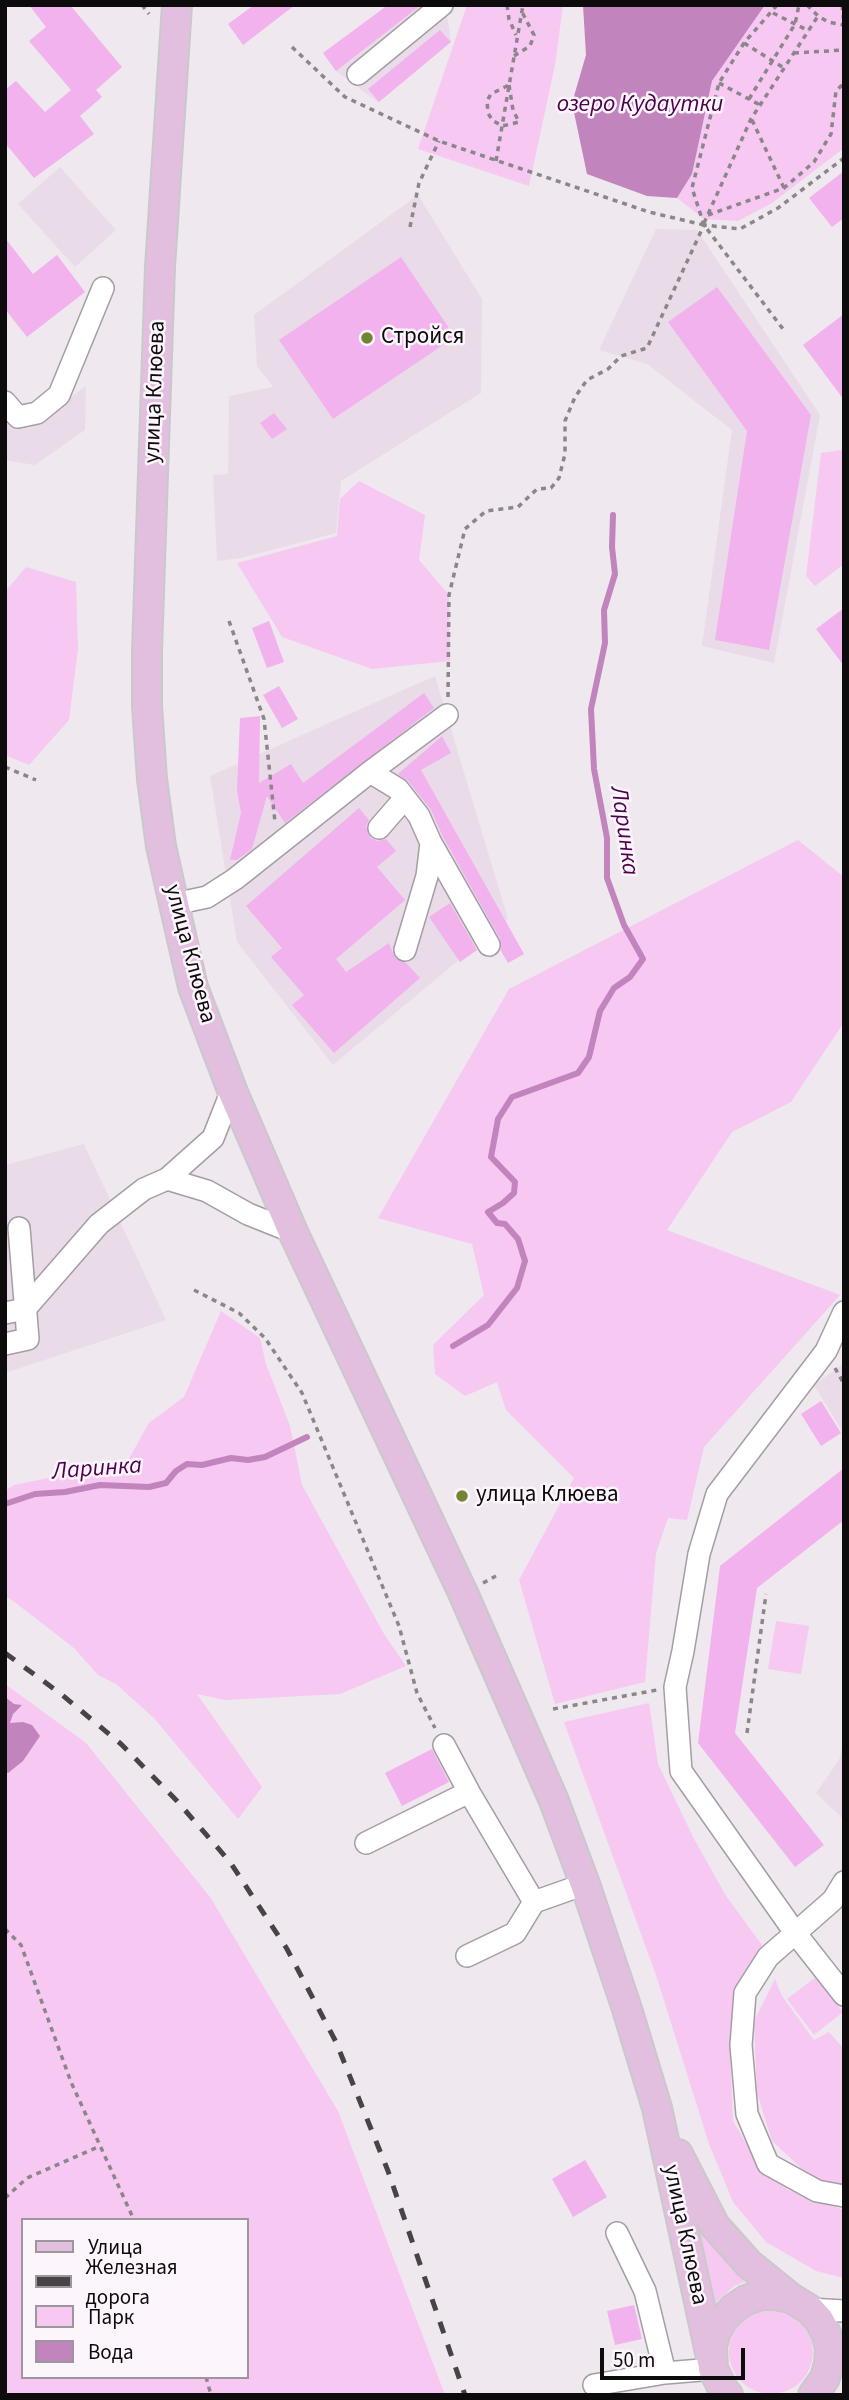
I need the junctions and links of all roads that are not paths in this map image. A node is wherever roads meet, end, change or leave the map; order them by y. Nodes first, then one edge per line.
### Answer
1 (177, 5) edge
2 (442, 5) edge
3 (358, 74) dead end
4 (103, 288) dead end
5 (5, 402) edge
6 (447, 715) road end
7 (370, 772) junction
8 (405, 798) junction
9 (379, 828) dead end
10 (430, 843) junction
11 (174, 904) junction
12 (489, 945) dead end
13 (405, 950) dead end
14 (232, 1090) junction
15 (167, 1180) junction
16 (19, 1228) dead end
17 (293, 1232) junction
18 (15, 1311) edge
19 (844, 1312) edge
20 (5, 1344) edge
21 (444, 1745) road end
22 (468, 1792) junction
23 (366, 1843) dead end
24 (844, 1882) edge
25 (585, 1884) junction
26 (534, 1902) junction
27 (796, 1934) junction
28 (467, 1956) dead end
29 (844, 1995) edge
30 (657, 2108) junction
31 (844, 2196) edge
32 (617, 2233) dead end
33 (800, 2303) junction
34 (844, 2311) edge
35 (844, 2371) edge
36 (665, 2373) junction
37 (718, 2379) edge
38 (594, 2385) dead end
39 (815, 2393) edge

1 - 11 main road, улица Клюева
2 - 3 street
4 - 5 street
6 - 7 street
7 - 8 street
7 - 11 street
8 - 9 street
8 - 10 street
10 - 12 street
10 - 13 street
11 - 14 main road, улица Клюева
14 - 15 street
14 - 17 main road, улица Клюева
15 - 17 street
15 - 18 street
16 - 18 street
17 - 25 main road, улица Клюева
18 - 20 street
19 - 27 street
21 - 22 street
22 - 23 street
22 - 26 street
24 - 27 street
25 - 26 street
25 - 30 main road, улица Клюева
26 - 28 street
27 - 29 street
27 - 31 street
30 - 33 main road, улица Клюева
30 - 37 main road, улица Клюева
32 - 36 street
33 - 34 street
33 - 37 main road
33 - 39 main road, улица Клюева
35 - 39 street
36 - 37 street
36 - 38 street

